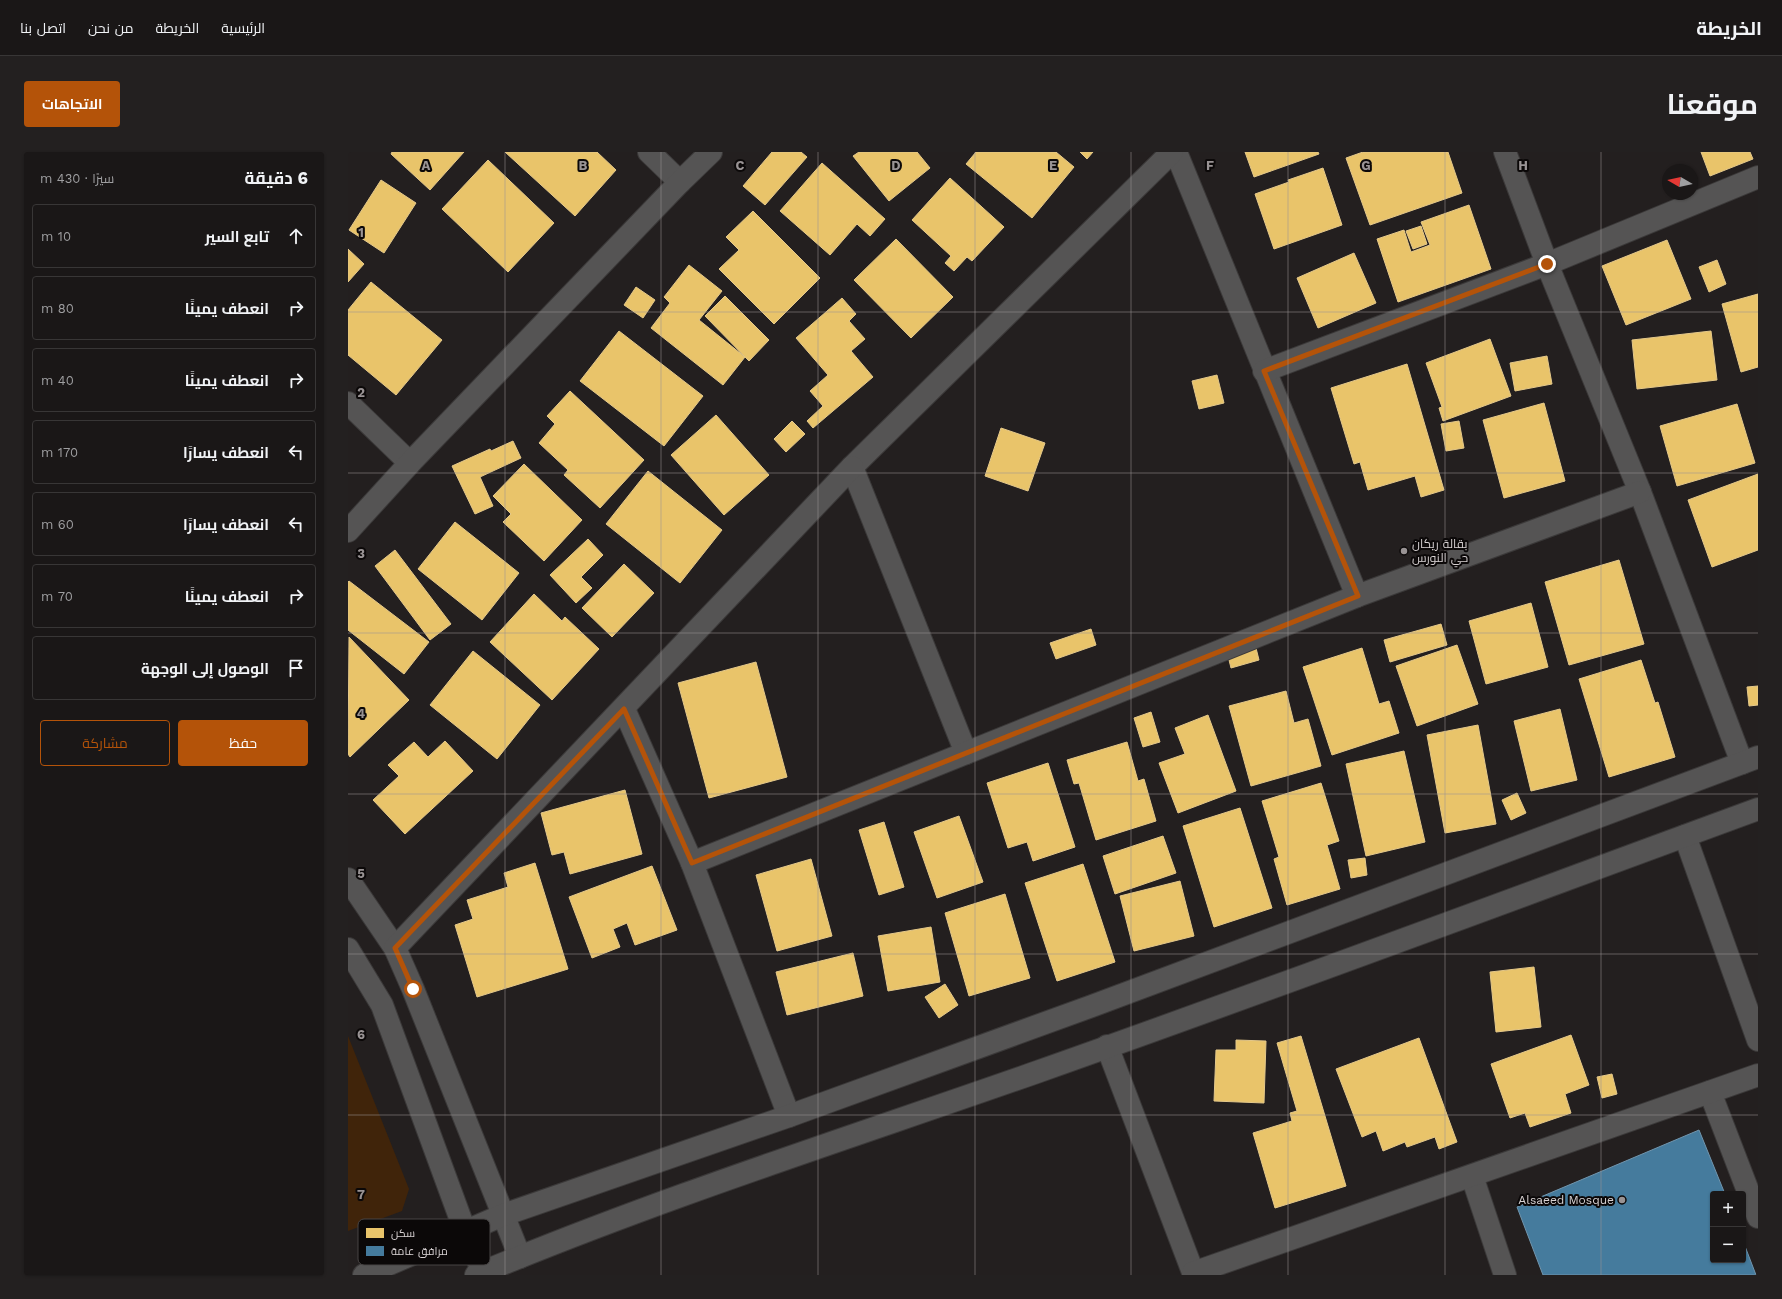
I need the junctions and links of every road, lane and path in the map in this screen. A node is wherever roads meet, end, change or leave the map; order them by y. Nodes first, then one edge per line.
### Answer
1 (649, 152) edge
2 (711, 152) edge
3 (1172, 152) edge
4 (1176, 152) edge
5 (1505, 152) edge
6 (1758, 177) edge
7 (680, 182) junction
8 (1547, 264) junction
9 (1264, 371) junction
10 (348, 403) edge
11 (410, 463) junction
12 (852, 467) junction
13 (1640, 492) junction
14 (348, 531) edge
15 (1358, 596) junction
16 (624, 709) junction
17 (966, 752) junction
18 (1750, 760) edge
19 (1758, 809) edge
20 (1685, 836) junction
21 (692, 863) junction
22 (348, 879) edge
23 (395, 948) junction
24 (348, 949) edge
25 (1758, 1040) edge
26 (1108, 1046) junction
27 (1758, 1075) edge
28 (1710, 1092) junction
29 (789, 1116) junction
30 (1472, 1176) junction
31 (503, 1215) junction
32 (1758, 1216) edge
33 (461, 1219) edge
34 (490, 1220) edge
35 (520, 1257) junction
36 (387, 1265) edge
37 (480, 1274) edge
38 (1193, 1274) edge
39 (364, 1275) edge
40 (1505, 1275) edge

1 - 7 street
2 - 7 street
3 - 12 street
4 - 9 street
5 - 8 street
6 - 8 street
7 - 11 street
8 - 9 street
8 - 13 street
9 - 15 street
10 - 11 street
11 - 14 street
12 - 16 street
12 - 17 street
13 - 15 street
13 - 18 street
15 - 17 street
16 - 21 street
16 - 23 street
17 - 21 street
18 - 29 street
19 - 20 street
20 - 25 street
20 - 26 street
21 - 29 street
22 - 23 street
23 - 31 street
24 - 33 street
26 - 35 street
26 - 38 street
27 - 28 street
28 - 30 street
28 - 32 street
29 - 31 street
30 - 38 street
30 - 40 street
31 - 34 street
31 - 35 street
35 - 37 street
36 - 39 street

